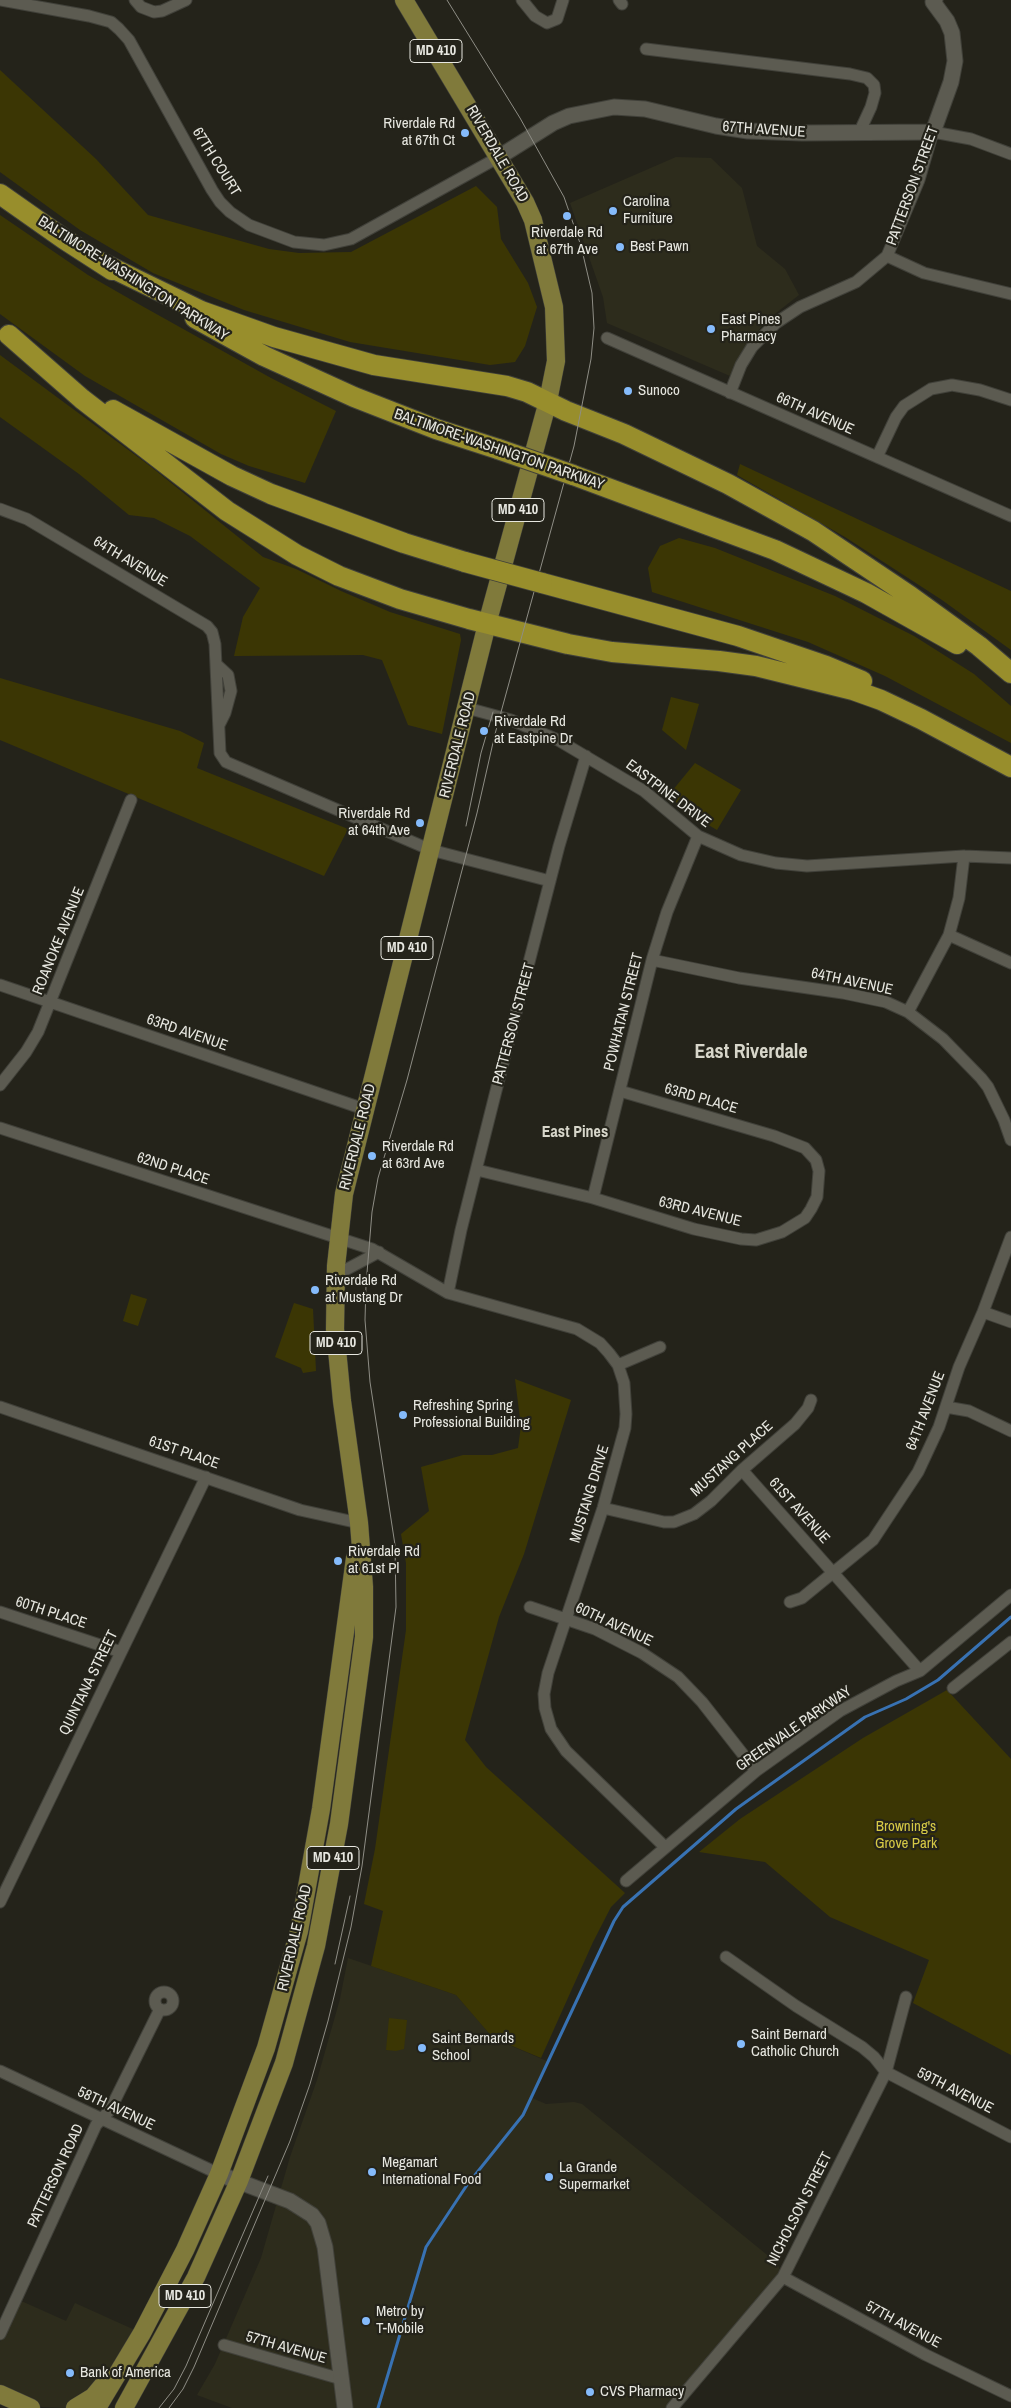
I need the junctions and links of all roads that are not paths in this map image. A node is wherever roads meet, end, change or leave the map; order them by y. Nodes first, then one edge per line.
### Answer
1 (0, 0) edge
2 (135, 0) edge
3 (186, 0) edge
4 (404, 0) edge
5 (522, 0) edge
6 (563, 0) edge
7 (933, 1) edge
8 (646, 49) dead end
9 (859, 132) junction
10 (933, 132) junction
11 (1011, 154) edge
12 (499, 157) junction
13 (0, 194) edge
14 (887, 256) junction
15 (102, 263) junction
16 (1011, 294) edge
17 (5, 332) edge
18 (606, 338) dead end
19 (730, 393) junction
20 (1011, 400) edge
21 (548, 401) junction
22 (876, 457) junction
23 (0, 509) edge
24 (1011, 516) edge
25 (487, 624) junction
26 (1011, 673) edge
27 (1011, 680) edge
28 (467, 708) junction
29 (586, 756) junction
30 (1011, 757) edge
31 (1011, 767) edge
32 (130, 800) dead end
33 (698, 836) junction
34 (432, 850) junction
35 (964, 856) junction
36 (1011, 858) edge
37 (550, 881) junction
38 (949, 935) junction
39 (652, 960) junction
40 (1011, 963) edge
41 (0, 985) edge
42 (51, 1003) junction
43 (908, 1012) junction
44 (0, 1085) edge
45 (620, 1091) junction
46 (364, 1109) junction
47 (0, 1128) edge
48 (774, 1136) joint
49 (1011, 1140) edge
50 (477, 1170) junction
51 (593, 1198) junction
52 (1011, 1237) edge
53 (338, 1238) junction
54 (379, 1252) junction
55 (336, 1275) junction
56 (448, 1293) junction
57 (983, 1312) junction
58 (1011, 1322) edge
59 (660, 1348) dead end
60 (618, 1365) junction
61 (811, 1400) dead end
62 (0, 1406) edge
63 (946, 1407) junction
64 (1011, 1430) edge
65 (742, 1470) junction
66 (206, 1477) junction
67 (603, 1508) junction
68 (360, 1524) junction
69 (834, 1572) junction
70 (1011, 1595) edge
71 (790, 1602) dead end
72 (530, 1608) dead end
73 (0, 1612) edge
74 (567, 1619) junction
75 (1011, 1642) edge
76 (120, 1652) junction
77 (920, 1671) junction
78 (953, 1688) dead end
79 (756, 1771) junction
80 (665, 1847) junction
81 (626, 1881) dead end
82 (0, 1902) edge
83 (726, 1957) dead end
84 (906, 1997) dead end
85 (160, 2009) dead end
86 (0, 2071) edge
87 (886, 2072) junction
88 (102, 2118) junction
89 (1011, 2137) edge
90 (219, 2174) junction
91 (239, 2181) junction
92 (783, 2277) junction
93 (150, 2319) junction
94 (0, 2334) edge
95 (224, 2346) dead end
96 (141, 2379) junction
97 (341, 2379) junction
98 (0, 2394) edge
99 (1011, 2396) edge
100 (31, 2408) edge
101 (75, 2408) edge
102 (97, 2408) edge
103 (124, 2408) edge
104 (131, 2408) edge
105 (345, 2408) edge
106 (672, 2408) edge

1 - 12 street, 67TH COURT
2 - 3 street
4 - 12 main road, RIVERDALE ROAD / MD 410
5 - 6 street
7 - 10 street, PATTERSON STREET
8 - 9 street
9 - 10 street, 67TH AVENUE
9 - 12 street, 67TH AVENUE
10 - 11 street, 67TH AVENUE
10 - 14 street, PATTERSON STREET
12 - 21 main road, RIVERDALE ROAD / MD 410
13 - 15 highway, BALTIMORE-WASHINGTON PARKWAY
14 - 16 street
14 - 19 street, PATTERSON STREET
15 - 21 highway
15 - 27 highway, BALTIMORE-WASHINGTON PARKWAY, bridge
17 - 25 highway
17 - 30 highway, bridge
18 - 19 street, 66TH AVENUE
19 - 22 street, 66TH AVENUE
20 - 22 street
21 - 25 main road, RIVERDALE ROAD / MD 410
21 - 26 highway
22 - 24 street, 66TH AVENUE
23 - 34 street, 64TH AVENUE
25 - 28 main road, RIVERDALE ROAD / MD 410
25 - 31 highway
28 - 29 street, EASTPINE DRIVE
28 - 34 main road, RIVERDALE ROAD / MD 410
29 - 33 street, EASTPINE DRIVE
29 - 37 street, PATTERSON STREET
32 - 42 street, ROANOKE AVENUE
33 - 35 street, EASTPINE DRIVE
33 - 39 street, POWHATAN STREET
34 - 37 street, 64TH AVENUE
34 - 46 main road, RIVERDALE ROAD / MD 410
35 - 36 street, EASTPINE DRIVE
35 - 38 street
37 - 50 street, PATTERSON STREET
38 - 40 street
38 - 43 street
39 - 43 street, 64TH AVENUE
39 - 45 street, POWHATAN STREET
41 - 42 street, 63RD AVENUE
42 - 44 street, ROANOKE AVENUE
42 - 46 street, 63RD AVENUE
43 - 49 street, 64TH AVENUE
45 - 48 street, 63RD PLACE
45 - 51 street, POWHATAN STREET
46 - 53 main road, RIVERDALE ROAD / MD 410
47 - 53 street, 62ND PLACE
48 - 51 street, 63RD AVENUE
50 - 51 street, 63RD AVENUE
50 - 56 street, PATTERSON STREET
52 - 57 street, 64TH AVENUE
53 - 54 street, MUSTANG DRIVE
53 - 55 main road, RIVERDALE ROAD / MD 410
54 - 55 street
54 - 56 street, MUSTANG DRIVE
55 - 68 main road, RIVERDALE ROAD / MD 410
56 - 60 street, MUSTANG DRIVE
57 - 58 street
57 - 63 street, 64TH AVENUE
59 - 60 street
60 - 67 street, MUSTANG DRIVE
61 - 65 street, MUSTANG PLACE
62 - 66 street, 61ST PLACE
63 - 64 street
63 - 69 street, 64TH AVENUE
65 - 67 street, MUSTANG PLACE
65 - 69 street, 61ST AVENUE
66 - 68 street, 61ST PLACE
66 - 76 street, QUINTANA STREET
67 - 74 street, MUSTANG DRIVE
68 - 90 main road, RIVERDALE ROAD / MD 410
68 - 91 main road, RIVERDALE ROAD / MD 410
69 - 71 street
69 - 77 street, 61ST AVENUE
70 - 77 street, GREENVALE PARKWAY
72 - 74 street, 60TH AVENUE
73 - 76 street, 60TH PLACE
74 - 79 street, 60TH AVENUE
74 - 80 street, MUSTANG DRIVE
75 - 78 street
76 - 82 street, QUINTANA STREET
77 - 79 street, GREENVALE PARKWAY
79 - 80 street, GREENVALE PARKWAY
80 - 81 street, GREENVALE PARKWAY
83 - 87 street
84 - 87 street, NICHOLSON STREET
85 - 88 street, PATTERSON ROAD
86 - 88 street, 58TH AVENUE
87 - 89 street, 59TH AVENUE
87 - 92 street, NICHOLSON STREET
88 - 90 street, 58TH AVENUE
88 - 94 street, PATTERSON ROAD
90 - 91 street
90 - 93 main road, MD 410
91 - 96 main road, MD 410
91 - 97 street
92 - 99 street, 57TH AVENUE
92 - 106 street, NICHOLSON STREET
93 - 101 main road
93 - 102 main road, MD 410
95 - 97 street, 57TH AVENUE
96 - 103 main road, MD 410
96 - 104 main road
97 - 105 street
98 - 100 main road

